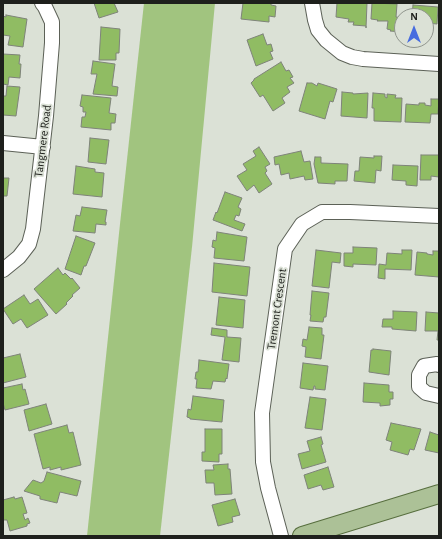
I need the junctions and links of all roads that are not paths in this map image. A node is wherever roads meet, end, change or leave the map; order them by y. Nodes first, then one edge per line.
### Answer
1 (42, 3) edge
2 (312, 3) edge
3 (439, 64) edge
4 (3, 142) edge
5 (43, 147) junction
6 (439, 216) edge
7 (3, 270) edge
8 (439, 365) edge
9 (439, 396) edge
10 (439, 494) edge
11 (282, 536) edge
12 (302, 536) edge

1 - 5 street, Tangmere Road
2 - 3 street
4 - 5 street
5 - 7 street, Tangmere Road
6 - 11 street, Tremont Crescent
8 - 9 street
10 - 12 main road

